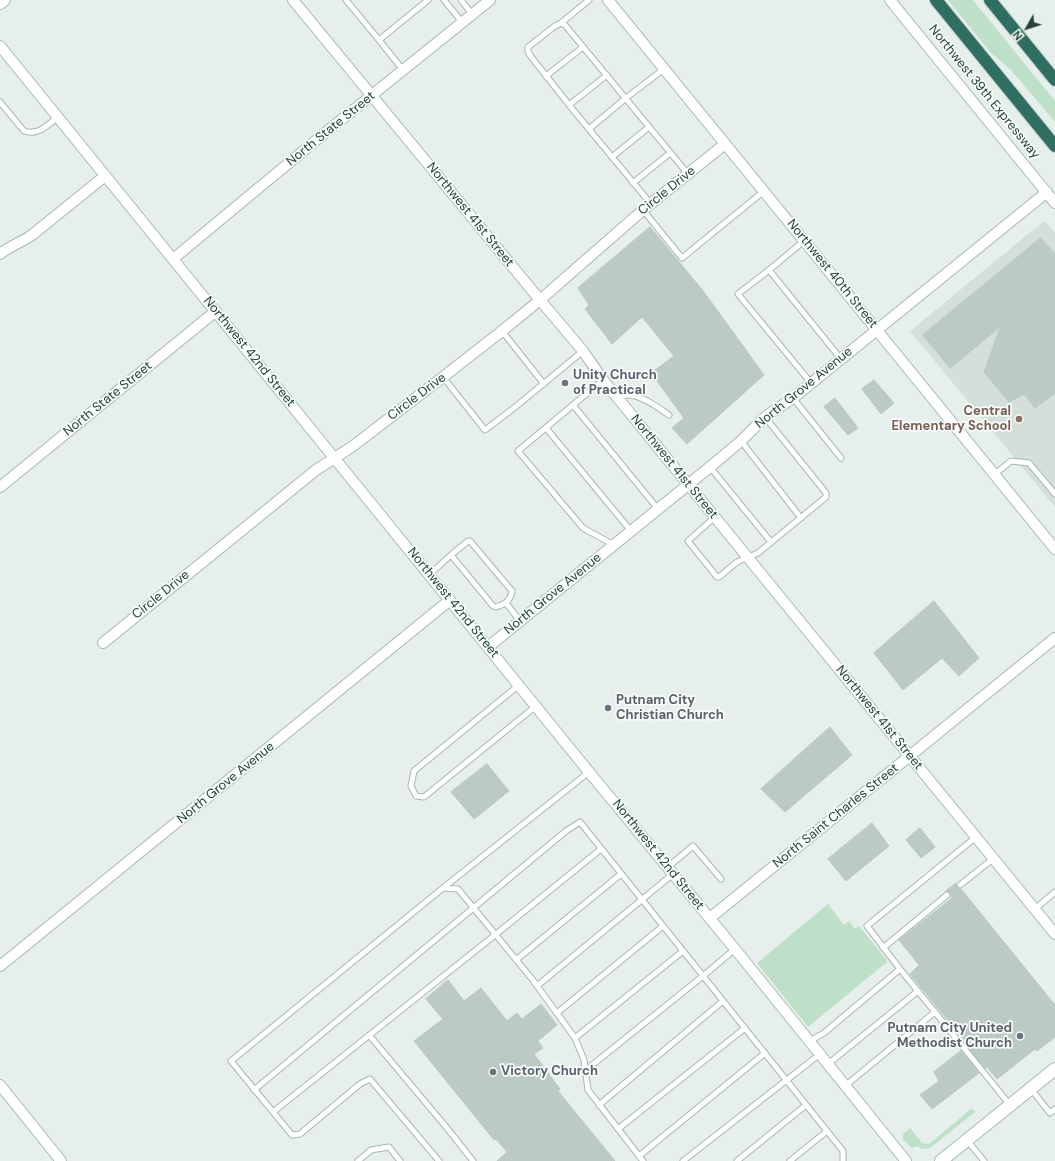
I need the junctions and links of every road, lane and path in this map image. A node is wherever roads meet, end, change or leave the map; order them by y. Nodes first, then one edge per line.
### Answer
1 (4, 0) edge
2 (293, 0) edge
3 (346, 0) edge
4 (428, 0) edge
5 (444, 0) edge
6 (461, 0) edge
7 (490, 0) edge
8 (589, 0) edge
9 (608, 0) edge
10 (890, 0) edge
11 (936, 0) edge
12 (990, 0) edge
13 (0, 3) edge
14 (472, 14) junction
15 (462, 22) junction
16 (561, 23) junction
17 (379, 40) junction
18 (0, 46) edge
19 (583, 47) junction
20 (664, 69) junction
21 (403, 70) junction
22 (607, 75) junction
23 (546, 76) junction
24 (1055, 80) edge
25 (371, 96) junction
26 (626, 98) junction
27 (0, 102) edge
28 (569, 106) junction
29 (58, 117) junction
30 (649, 127) junction
31 (589, 129) junction
32 (725, 144) junction
33 (1055, 146) edge
34 (670, 153) junction
35 (612, 157) junction
36 (688, 174) junction
37 (105, 176) junction
38 (633, 183) junction
39 (764, 191) junction
40 (1047, 192) junction
41 (1055, 202) edge
42 (647, 207) junction
43 (804, 241) junction
44 (0, 254) edge
45 (173, 259) junction
46 (769, 270) junction
47 (540, 300) junction
48 (216, 311) junction
49 (877, 330) junction
50 (502, 331) junction
51 (583, 351) junction
52 (841, 359) junction
53 (443, 378) junction
54 (603, 380) junction
55 (811, 383) junction
56 (544, 384) junction
57 (618, 398) junction
58 (793, 398) junction
59 (573, 406) junction
60 (669, 415) dead end
61 (764, 417) junction
62 (546, 428) junction
63 (741, 440) junction
64 (335, 457) junction
65 (841, 458) dead end
66 (710, 467) junction
67 (995, 474) junction
68 (688, 484) junction
69 (0, 487) edge
70 (1055, 494) edge
71 (658, 509) junction
72 (716, 517) junction
73 (801, 518) junction
74 (630, 531) junction
75 (771, 542) junction
76 (614, 545) junction
77 (1055, 549) edge
78 (451, 555) junction
79 (748, 557) junction
80 (430, 574) junction
81 (450, 600) junction
82 (506, 604) junction
83 (520, 621) junction
84 (1055, 638) edge
85 (103, 643) dead end
86 (488, 646) junction
87 (519, 685) junction
88 (536, 706) junction
89 (910, 756) junction
90 (590, 772) junction
91 (976, 837) junction
92 (601, 849) junction
93 (994, 858) junction
94 (670, 870) junction
95 (622, 874) junction
96 (721, 878) dead end
97 (960, 885) dead end
98 (443, 888) junction
99 (1055, 892) edge
100 (947, 895) dead end
101 (642, 899) junction
102 (473, 908) junction
103 (1035, 909) junction
104 (710, 918) junction
105 (663, 926) junction
106 (1055, 934) edge
107 (495, 935) junction
108 (884, 948) junction
109 (735, 949) junction
110 (683, 951) junction
111 (516, 960) junction
112 (0, 966) edge
113 (900, 969) junction
114 (703, 976) junction
115 (537, 986) junction
116 (918, 991) junction
117 (723, 1001) junction
118 (935, 1012) junction
119 (557, 1013) junction
120 (745, 1028) junction
121 (369, 1035) junction
122 (575, 1038) junction
123 (810, 1041) junction
124 (765, 1053) junction
125 (820, 1054) junction
126 (828, 1064) junction
127 (586, 1070) junction
128 (1053, 1074) edge
129 (787, 1080) junction
130 (0, 1086) edge
131 (845, 1086) junction
132 (1031, 1088) junction
133 (254, 1090) junction
134 (600, 1105) junction
135 (806, 1105) junction
136 (1010, 1105) junction
137 (1055, 1109) edge
138 (273, 1112) junction
139 (618, 1129) junction
140 (827, 1131) junction
141 (967, 1140) junction
142 (639, 1156) junction
143 (62, 1161) edge
144 (358, 1161) edge
145 (400, 1161) edge
146 (439, 1161) edge
147 (473, 1161) edge
148 (643, 1161) edge
149 (683, 1161) edge
150 (737, 1161) edge
151 (790, 1161) edge
152 (843, 1161) edge
153 (906, 1161) edge
154 (941, 1161) edge
155 (984, 1161) edge

1 - 13 main road
2 - 25 street, Northwest 41st Street
3 - 17 lane
4 - 17 lane
5 - 15 lane
6 - 14 lane
7 - 14 street, North State Street
8 - 16 lane
9 - 20 street, Northwest 40th Street
10 - 40 street, Northwest 39th Expressway
11 - 33 highway, Northwest 39th Expressway
12 - 24 highway
14 - 15 street, North State Street
15 - 21 street, North State Street
16 - 19 lane
16 - 23 lane
17 - 21 lane
18 - 29 street, Northwest 42nd Street
19 - 22 lane
19 - 23 lane
20 - 26 lane
20 - 32 street, Northwest 40th Street
21 - 25 street, North State Street
22 - 26 lane
22 - 28 lane
23 - 28 lane
25 - 45 street, North State Street
25 - 47 street, Northwest 41st Street
26 - 30 lane
26 - 31 lane
27 - 29 lane
28 - 31 lane
29 - 37 street, Northwest 42nd Street
30 - 34 lane
30 - 35 lane
31 - 35 lane
32 - 36 street, Circle Drive
32 - 39 street, Northwest 40th Street
34 - 36 lane
34 - 38 lane
35 - 38 lane
36 - 42 street, Circle Drive
37 - 44 street
37 - 45 street, Northwest 42nd Street
38 - 42 lane
39 - 42 lane
39 - 43 street, Northwest 40th Street
40 - 41 street, Northwest 39th Expressway
40 - 49 street, North Grove Avenue
42 - 47 street, Circle Drive
43 - 46 lane
43 - 49 street, Northwest 40th Street
45 - 48 street, Northwest 42nd Street
46 - 52 lane
46 - 55 lane
47 - 50 street, Circle Drive
47 - 51 street, Northwest 41st Street
48 - 64 street, Northwest 42nd Street
48 - 69 street, North State Street
49 - 52 street, North Grove Avenue
49 - 67 street, Northwest 40th Street
50 - 53 street, Circle Drive
50 - 56 lane
51 - 54 street, Northwest 41st Street
51 - 56 lane
52 - 55 street, North Grove Avenue
53 - 56 lane
53 - 64 street, Circle Drive
54 - 57 street, Northwest 41st Street
54 - 59 lane
55 - 58 street, North Grove Avenue
57 - 60 lane
57 - 68 street, Northwest 41st Street
58 - 61 street, North Grove Avenue
58 - 65 lane
59 - 62 lane
59 - 71 lane
61 - 63 street, North Grove Avenue
61 - 73 lane
62 - 74 lane
62 - 76 lane
63 - 66 street, North Grove Avenue
63 - 73 lane
64 - 80 street, Northwest 42nd Street
64 - 85 street, Circle Drive
66 - 68 street, North Grove Avenue
66 - 75 lane
67 - 70 lane
67 - 77 street, Northwest 40th Street
68 - 71 street, North Grove Avenue
68 - 72 street, Northwest 41st Street
71 - 74 street, North Grove Avenue
72 - 79 street, Northwest 41st Street
72 - 79 lane
73 - 75 lane
74 - 76 street, North Grove Avenue
75 - 79 lane
76 - 83 street, North Grove Avenue
78 - 80 lane
78 - 82 lane
78 - 82 lane
79 - 89 street, Northwest 41st Street
80 - 81 street, Northwest 42nd Street
81 - 86 street, Northwest 42nd Street
81 - 112 street, North Grove Avenue
82 - 83 lane
83 - 86 street, North Grove Avenue
84 - 89 street, North Saint Charles Street
86 - 87 street, Northwest 42nd Street
87 - 88 street, Northwest 42nd Street
87 - 88 lane
88 - 90 street, Northwest 42nd Street
89 - 91 street, Northwest 41st Street
89 - 104 street, North Saint Charles Street
90 - 94 street, Northwest 42nd Street
90 - 98 lane
91 - 93 street, Northwest 41st Street
91 - 108 lane
92 - 95 lane
92 - 102 lane
92 - 107 lane
93 - 97 lane
93 - 103 street, Northwest 41st Street
94 - 96 lane
94 - 101 lane
94 - 104 street, Northwest 42nd Street
95 - 101 lane
95 - 111 lane
98 - 102 lane
98 - 133 lane
99 - 103 lane
100 - 108 lane
101 - 105 lane
101 - 115 lane
102 - 107 lane
102 - 133 lane
103 - 106 street, Northwest 41st Street
104 - 109 street, Northwest 42nd Street
105 - 110 lane
105 - 119 lane
107 - 111 lane
107 - 121 lane
108 - 113 lane
109 - 114 lane
109 - 123 street, Northwest 42nd Street
110 - 114 lane
110 - 122 lane
111 - 115 lane
113 - 116 lane
113 - 123 lane
114 - 117 lane
114 - 127 lane
115 - 119 lane
116 - 118 lane
116 - 126 lane
117 - 120 lane
117 - 134 lane
118 - 131 lane
118 - 136 lane
119 - 122 lane
120 - 124 lane
120 - 139 lane
121 - 138 lane
121 - 147 lane
122 - 127 lane
123 - 125 street, Northwest 42nd Street
124 - 129 lane
124 - 142 lane
125 - 126 street, Northwest 42nd Street
125 - 129 lane
126 - 131 street, Northwest 42nd Street
127 - 134 lane
128 - 132 main road
129 - 135 lane
129 - 149 lane
130 - 143 street
131 - 153 street, Northwest 42nd Street
132 - 136 main road
132 - 137 lane
133 - 138 lane
134 - 139 lane
135 - 140 lane
135 - 150 lane
136 - 141 main road
138 - 146 lane
139 - 142 lane
140 - 151 lane
140 - 152 lane
141 - 154 main road
141 - 155 lane
142 - 148 lane
144 - 145 lane

